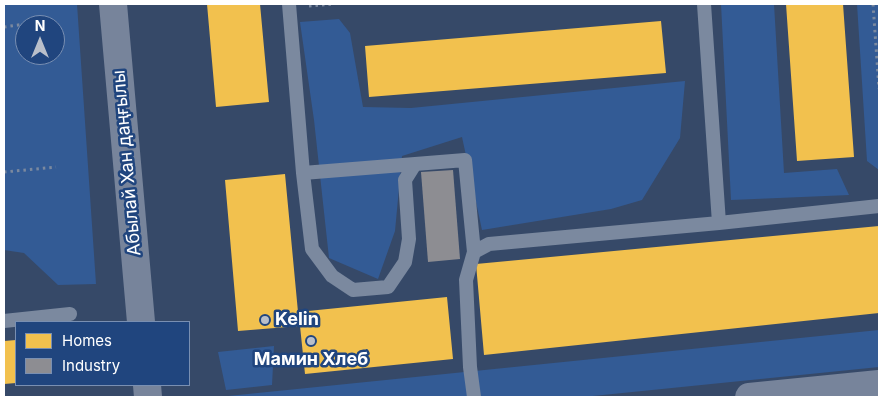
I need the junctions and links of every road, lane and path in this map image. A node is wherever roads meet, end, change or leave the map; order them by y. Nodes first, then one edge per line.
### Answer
1 (113, 4) edge
2 (289, 4) edge
3 (704, 4) edge
4 (873, 4) edge
5 (879, 89) edge
6 (415, 164) junction
7 (56, 167) dead end
8 (4, 172) edge
9 (304, 173) junction
10 (879, 206) edge
11 (719, 223) junction
12 (474, 252) junction
13 (70, 314) dead end
14 (4, 320) edge
15 (141, 321) edge
16 (879, 384) edge
17 (474, 397) edge
18 (749, 397) edge

1 - 15 street, Абылай Хан даңғылы
2 - 9 lane
3 - 11 lane
4 - 5 path
6 - 9 lane
6 - 9 lane
6 - 12 lane
7 - 8 path
10 - 11 lane
11 - 12 lane
12 - 17 lane
13 - 14 lane
16 - 18 street

